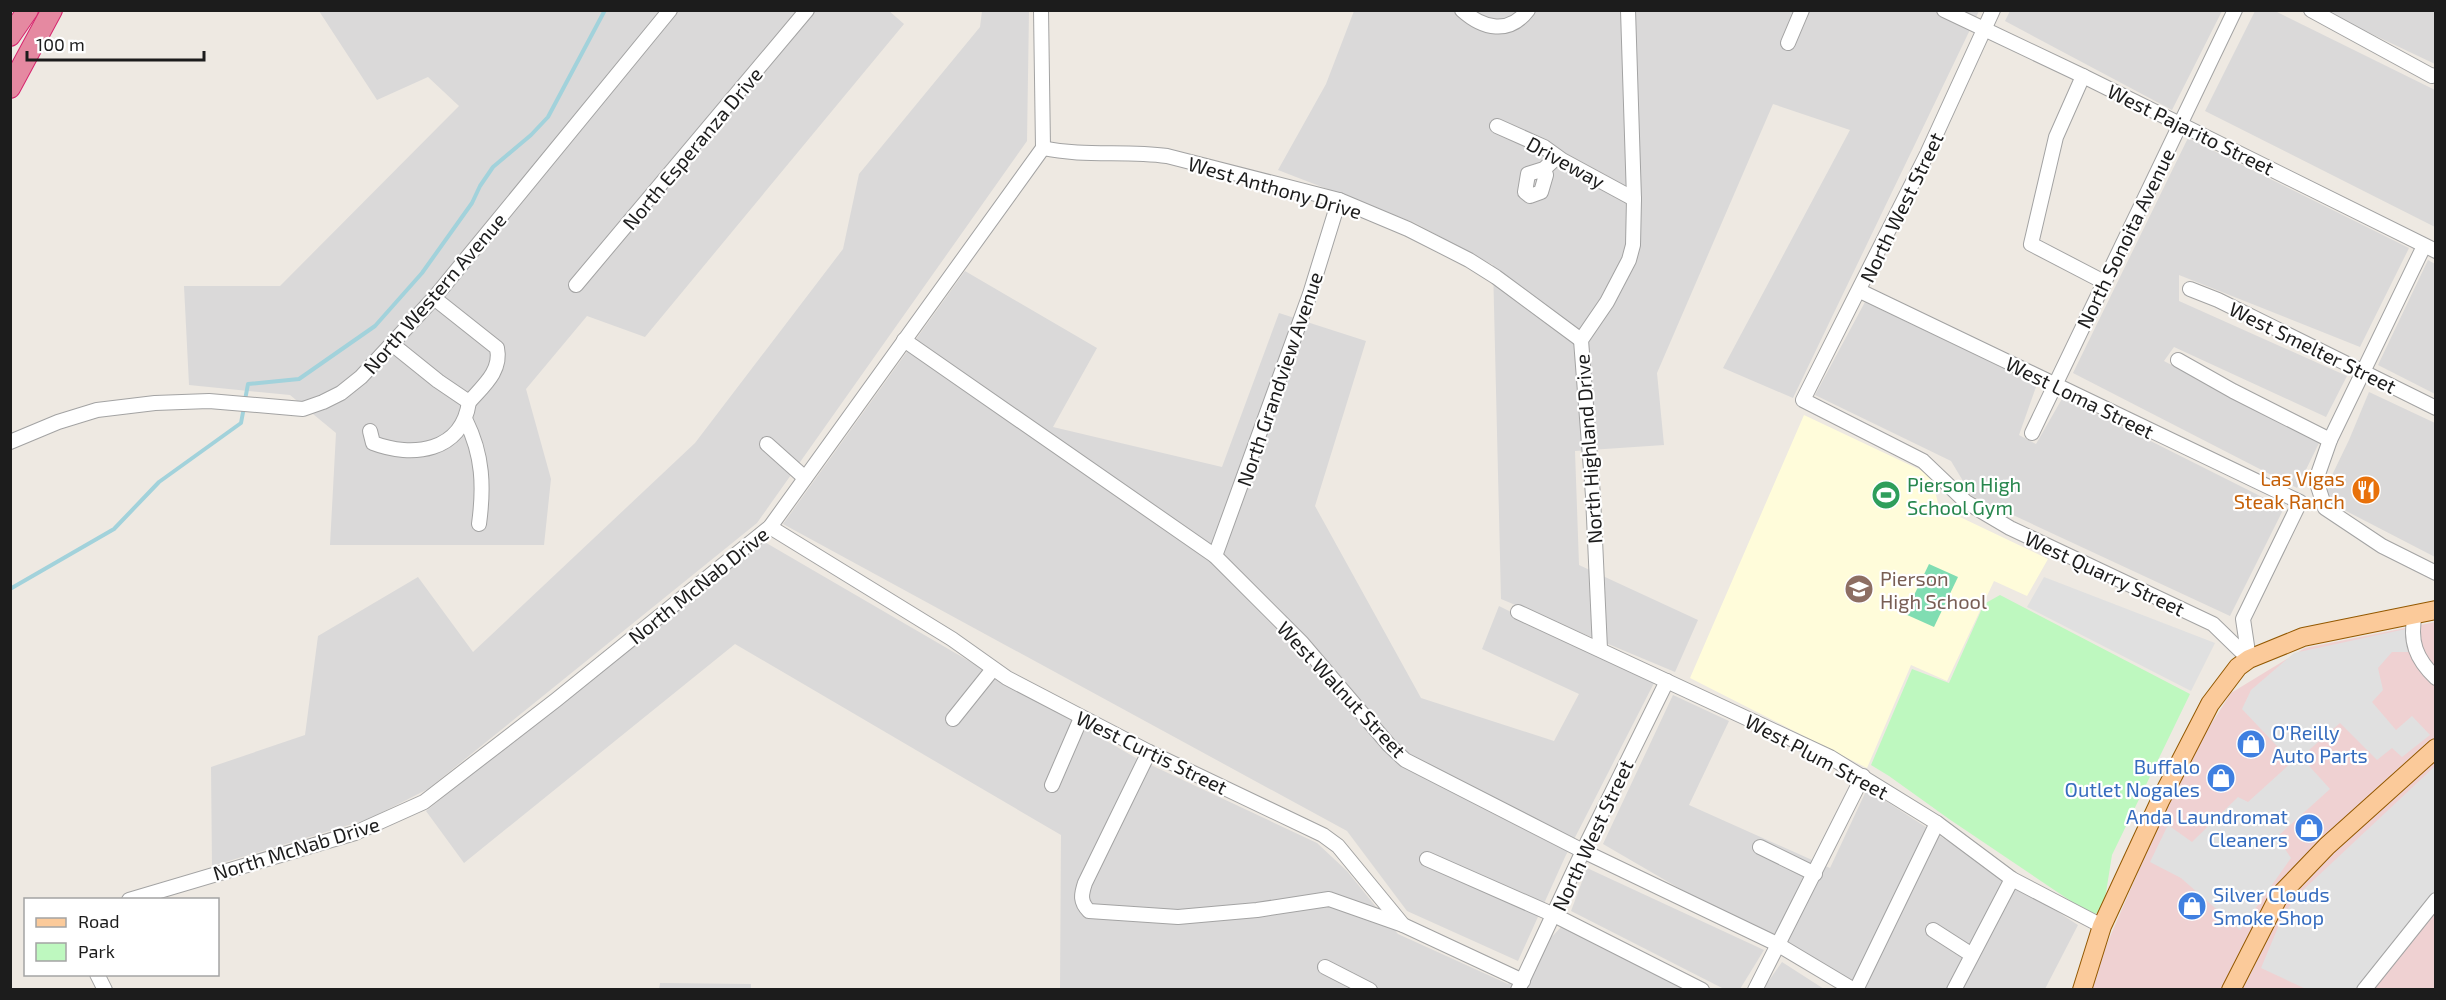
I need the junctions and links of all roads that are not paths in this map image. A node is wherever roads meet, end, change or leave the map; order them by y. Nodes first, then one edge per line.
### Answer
1 (28, 10) edge
2 (52, 10) edge
3 (670, 10) edge
4 (807, 10) edge
5 (1041, 10) edge
6 (1462, 10) edge
7 (1528, 10) edge
8 (1628, 10) edge
9 (1802, 10) edge
10 (1944, 10) edge
11 (1993, 10) edge
12 (2235, 10) edge
13 (2311, 10) edge
14 (1984, 30) junction
15 (10, 36) edge
16 (1788, 43) dead end
17 (2436, 75) edge
18 (2083, 76) junction
19 (10, 88) edge
20 (2180, 124) junction
21 (1497, 126) dead end
22 (1043, 148) junction
23 (1557, 157) junction
24 (1544, 169) dead end
25 (1634, 199) junction
26 (1339, 200) junction
27 (2430, 248) edge
28 (2104, 282) junction
29 (576, 285) dead end
30 (2190, 289) dead end
31 (1860, 291) junction
32 (434, 298) junction
33 (904, 340) junction
34 (1581, 340) junction
35 (392, 344) junction
36 (2178, 360) dead end
37 (2363, 372) junction
38 (2054, 385) junction
39 (1803, 400) joint
40 (469, 402) junction
41 (2436, 408) edge
42 (466, 421) junction
43 (370, 431) dead end
44 (2032, 433) dead end
45 (2330, 440) junction
46 (10, 441) edge
47 (767, 444) dead end
48 (805, 478) junction
49 (479, 524) dead end
50 (770, 527) junction
51 (1215, 556) junction
52 (2436, 573) edge
53 (2436, 610) edge
54 (1518, 612) dead end
55 (2415, 614) junction
56 (1600, 649) junction
57 (2249, 659) junction
58 (993, 669) junction
59 (2436, 678) edge
60 (1667, 681) junction
61 (1080, 717) junction
62 (953, 719) dead end
63 (2436, 748) edge
64 (1149, 752) junction
65 (1863, 776) junction
66 (1052, 785) dead end
67 (1937, 822) junction
68 (1760, 847) dead end
69 (1583, 851) junction
70 (1427, 859) dead end
71 (1815, 874) junction
72 (2012, 879) junction
73 (136, 898) edge
74 (2436, 900) edge
75 (1554, 915) junction
76 (1403, 925) junction
77 (2102, 926) junction
78 (1933, 930) dead end
79 (1778, 944) junction
80 (1972, 955) junction
81 (1325, 968) dead end
82 (98, 976) edge
83 (1521, 985) edge
84 (105, 990) edge
85 (1370, 990) edge
86 (1702, 990) edge
87 (1755, 990) edge
88 (1855, 990) edge
89 (1954, 990) edge
90 (2082, 990) edge
91 (2231, 990) edge
92 (2364, 990) edge

1 - 15 highway
2 - 19 highway
3 - 32 street, North Western Avenue
4 - 29 street, North Esperanza Drive
5 - 22 street
6 - 7 street
8 - 25 street, North Highland Drive
9 - 16 street
10 - 14 street, West Pajarito Street
11 - 14 street, North West Street
12 - 20 street, North Sonoita Avenue
13 - 17 street
14 - 18 street, West Pajarito Street
14 - 31 street, North West Street
18 - 20 street, West Pajarito Street
18 - 28 street
20 - 27 street, West Pajarito Street
20 - 28 street, North Sonoita Avenue
21 - 23 street, Driveway
22 - 26 street, West Anthony Drive
22 - 33 street, North McNab Drive
23 - 24 street
23 - 25 street, Driveway
25 - 34 street, North Highland Drive
26 - 34 street, West Anthony Drive
26 - 51 street, North Grandview Avenue
27 - 37 street
28 - 38 street, North Sonoita Avenue
30 - 37 street, West Smelter Street
31 - 38 street, West Loma Street
31 - 39 street, North West Street
32 - 35 street, North Western Avenue
32 - 40 street
33 - 48 street, North McNab Drive
33 - 51 street, West Walnut Street
34 - 56 street, North Highland Drive
35 - 40 street
35 - 46 street, North Western Avenue
36 - 45 street
37 - 41 street, West Smelter Street
37 - 45 street
38 - 44 street, North Sonoita Avenue
38 - 57 street, West Loma Street
39 - 57 street, West Quarry Street
40 - 42 street
42 - 43 street
42 - 49 street
45 - 52 street
47 - 48 street
48 - 50 street, North McNab Drive
50 - 58 street, West Curtis Street
50 - 73 street, North McNab Drive
51 - 69 street, West Walnut Street
53 - 55 main road
54 - 56 street, West Plum Street
55 - 57 main road
55 - 59 street
56 - 60 street, West Plum Street
57 - 77 main road
58 - 61 street, West Curtis Street
58 - 62 street
60 - 65 street, West Plum Street
60 - 69 street, North West Street
61 - 64 street, West Curtis Street
61 - 66 street
63 - 91 main road
64 - 76 street, West Curtis Street
64 - 76 street
65 - 67 street, West Plum Street
65 - 71 street
67 - 72 street, West Plum Street
67 - 88 street
68 - 71 street
69 - 75 street, North West Street
69 - 79 street, West Walnut Street
70 - 75 street
71 - 79 street
72 - 77 street, West Plum Street
72 - 80 street
74 - 92 street
75 - 83 street, North West Street
75 - 86 street
76 - 83 street, West Curtis Street
77 - 90 main road
78 - 80 street
79 - 87 street
79 - 88 street, West Walnut Street
80 - 89 street
81 - 85 street
82 - 84 street

